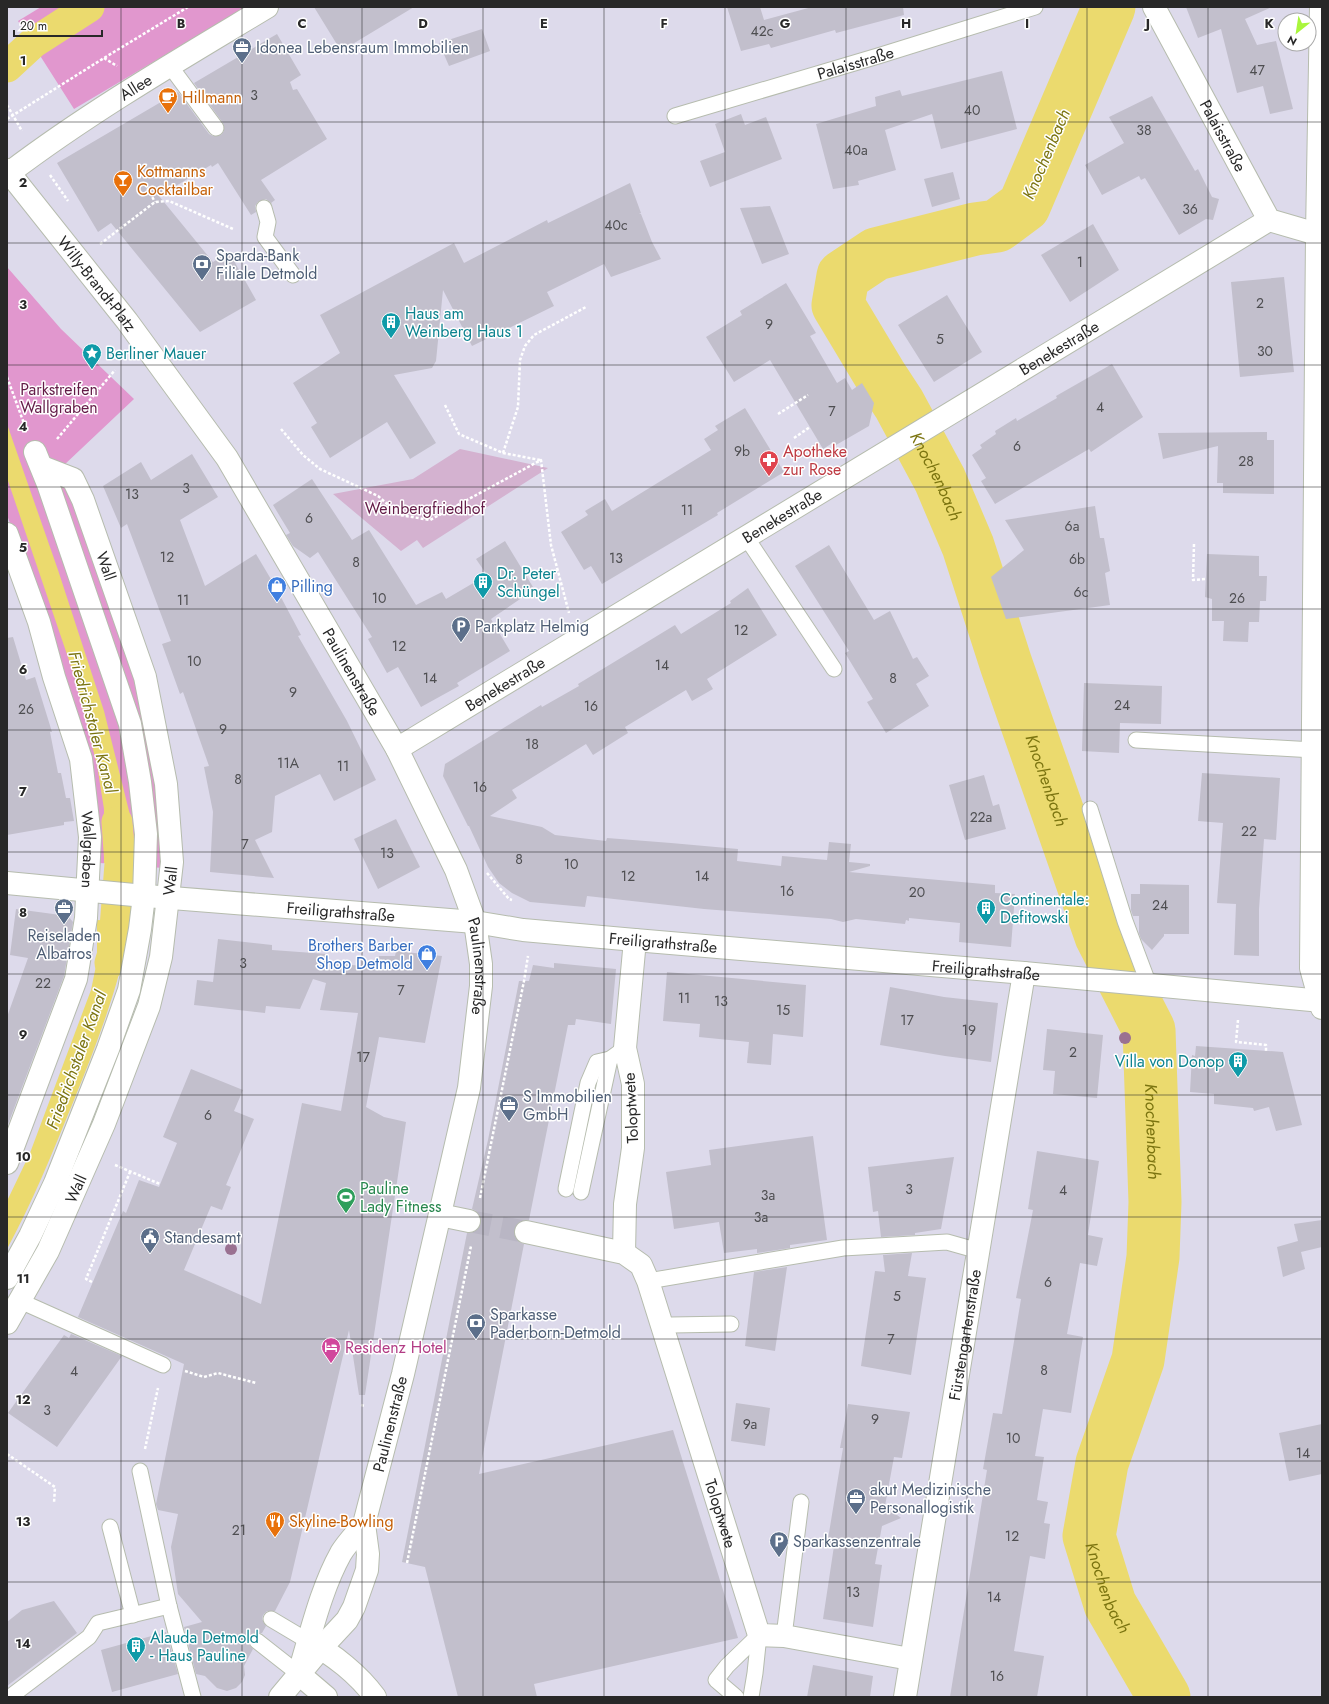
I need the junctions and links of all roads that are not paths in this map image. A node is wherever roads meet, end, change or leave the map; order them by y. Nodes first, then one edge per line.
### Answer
1 (267, 7) edge
2 (1035, 7) edge
3 (1154, 7) edge
4 (1321, 7) edge
5 (170, 66) junction
6 (675, 116) dead end
7 (216, 128) dead end
8 (8, 171) edge
9 (264, 208) dead end
10 (1269, 220) junction
11 (1317, 234) junction
12 (293, 275) dead end
13 (227, 458) joint
14 (1319, 528) edge
15 (7, 534) edge
16 (746, 537) junction
17 (834, 669) dead end
18 (1136, 740) dead end
19 (397, 749) junction
20 (1314, 750) junction
21 (1090, 809) dead end
22 (7, 883) edge
23 (94, 891) junction
24 (139, 896) junction
25 (168, 898) junction
26 (475, 922) junction
27 (635, 940) junction
28 (1024, 973) junction
29 (1149, 985) junction
30 (1321, 1003) edge
31 (618, 1053) junction
32 (7, 1163) edge
33 (440, 1215) junction
34 (469, 1221) tunnel mouth
35 (526, 1232) tunnel mouth
36 (979, 1251) junction
37 (624, 1253) junction
38 (7, 1278) edge
39 (648, 1281) junction
40 (14, 1296) edge
41 (7, 1323) edge
42 (731, 1324) dead end
43 (662, 1326) junction
44 (162, 1365) road end
45 (140, 1471) road end
46 (801, 1502) dead end
47 (364, 1524) junction
48 (110, 1527) dead end
49 (169, 1606) junction
50 (133, 1615) junction
51 (270, 1618) dead end
52 (759, 1635) junction
53 (784, 1636) junction
54 (257, 1641) dead end
55 (315, 1645) junction
56 (910, 1659) junction
57 (299, 1674) junction
58 (10, 1697) edge
59 (193, 1697) edge
60 (280, 1697) edge
61 (326, 1697) edge
62 (375, 1697) edge
63 (736, 1697) edge
64 (751, 1697) edge
65 (904, 1697) edge

1 - 5 street, Allee
2 - 6 lane, Palaisstraße
3 - 10 street, Palaisstraße
4 - 11 street
5 - 7 lane
5 - 8 street, Allee
8 - 13 street, Willy-Brandt-Platz
9 - 12 lane
10 - 11 street
10 - 16 street, Benekestraße
11 - 14 street
13 - 19 street, Paulinenstraße
14 - 20 street
15 - 23 street, Wallgraben
16 - 17 lane
16 - 19 street, Benekestraße
18 - 20 lane
19 - 26 street, Paulinenstraße
20 - 30 street
21 - 29 lane
22 - 23 street, Freiligrathstraße
23 - 24 street, Freiligrathstraße
23 - 32 street, Wallgraben
24 - 25 street, Freiligrathstraße
24 - 25 street, Wall
24 - 38 street, Wall
25 - 26 street, Freiligrathstraße
25 - 40 street, Wall
26 - 27 street, Freiligrathstraße
26 - 33 street, Paulinenstraße
27 - 28 street, Freiligrathstraße
27 - 31 street, Toloptwete
28 - 29 street, Freiligrathstraße
28 - 36 street, Fürstengartenstraße
29 - 30 street, Freiligrathstraße
31 - 31 lane
31 - 37 street, Toloptwete
33 - 34 street
33 - 47 street, Paulinenstraße
35 - 37 street, Toloptwete
36 - 39 lane
36 - 56 street, Fürstengartenstraße
37 - 39 street, Toloptwete
39 - 43 street, Toloptwete
40 - 41 street, Wall
40 - 44 lane
42 - 43 lane
43 - 52 street, Toloptwete
45 - 49 lane
46 - 53 lane
47 - 55 street, Paulinenstraße
47 - 55 street, Paulinenstraße
48 - 50 lane
49 - 50 lane
49 - 59 lane
50 - 58 lane
51 - 55 lane
52 - 53 street
52 - 63 lane
52 - 64 lane
53 - 56 street
54 - 57 lane
55 - 57 street, Paulinenstraße
55 - 62 street
56 - 65 street, Fürstengartenstraße
57 - 60 street, Paulinenstraße
57 - 61 street

